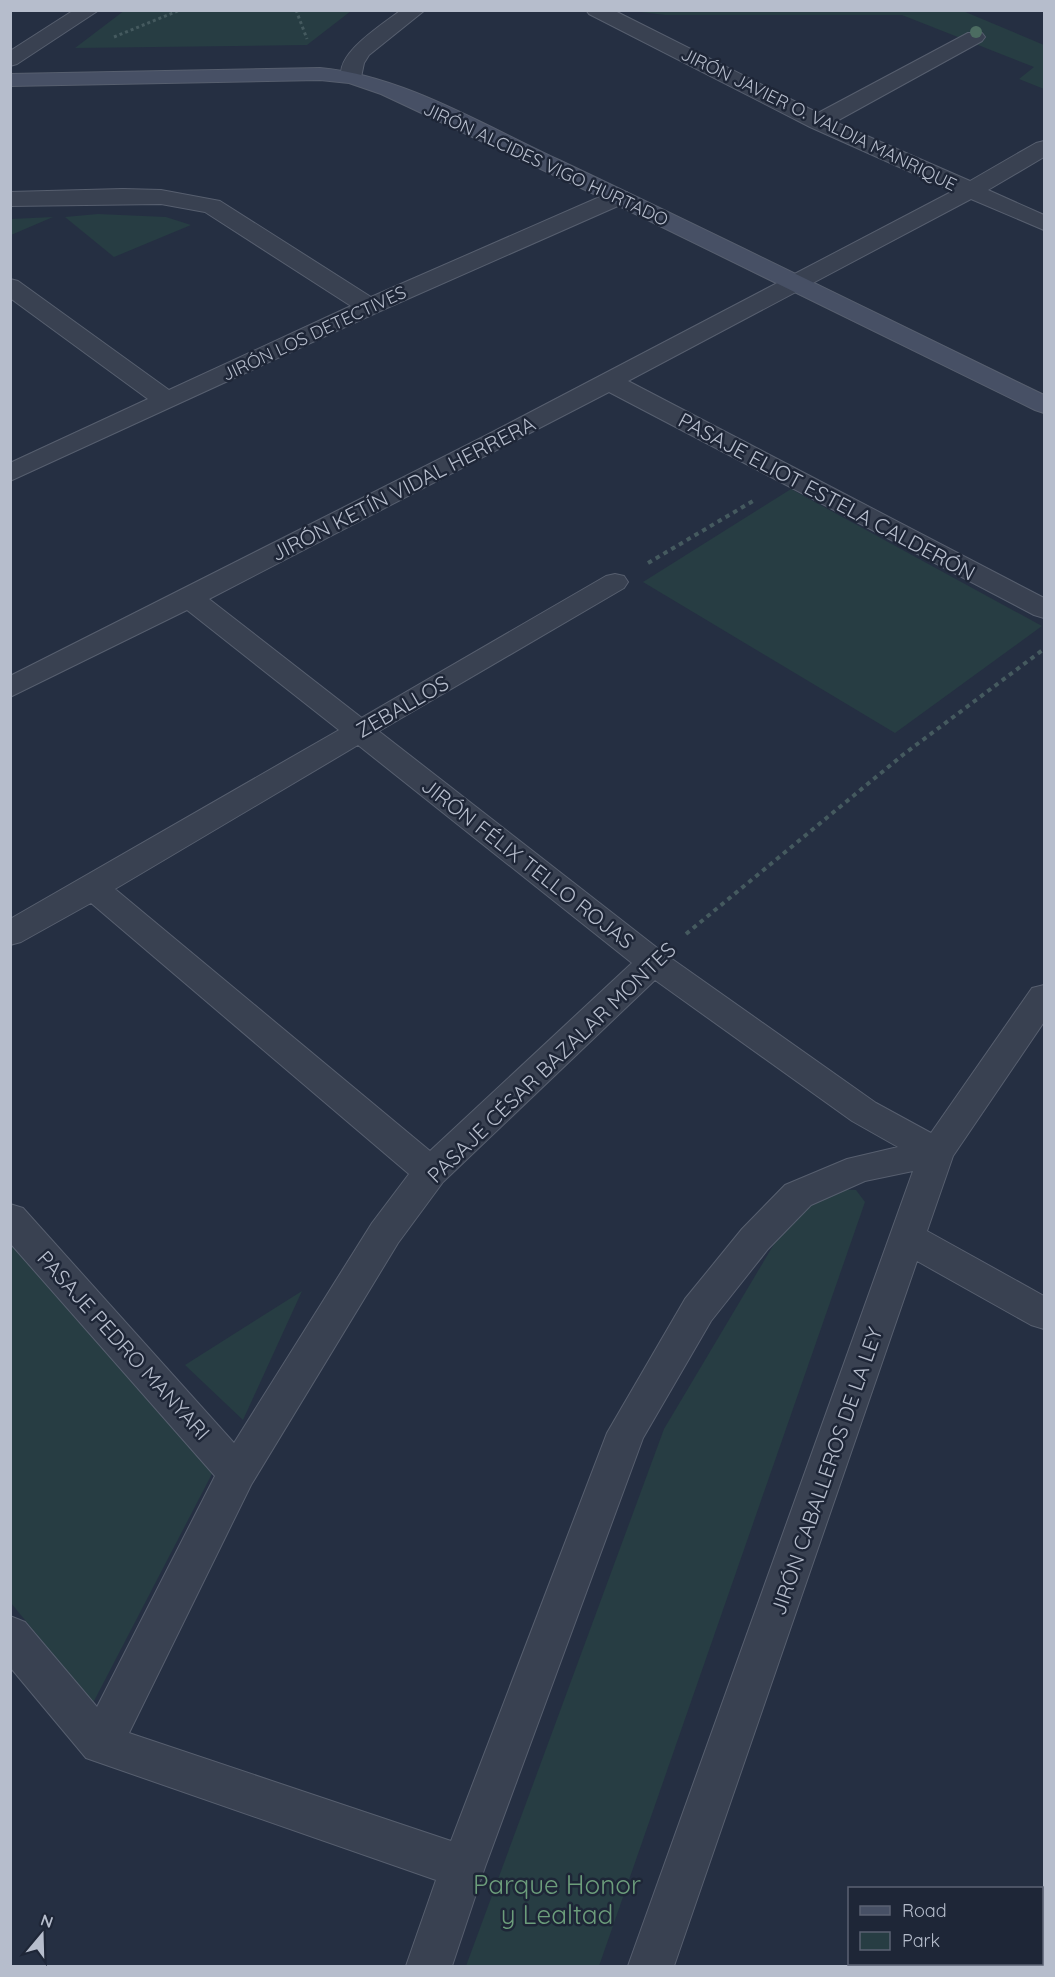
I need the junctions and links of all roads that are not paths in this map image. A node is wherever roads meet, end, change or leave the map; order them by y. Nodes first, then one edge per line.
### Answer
1 (89, 10) edge
2 (415, 10) edge
3 (596, 10) edge
4 (975, 38) dead end
5 (10, 60) edge
6 (352, 77) junction
7 (10, 80) edge
8 (818, 122) junction
9 (1044, 148) edge
10 (972, 192) junction
11 (618, 197) junction
12 (10, 199) edge
13 (1044, 223) edge
14 (793, 284) junction
15 (10, 285) edge
16 (369, 308) junction
17 (610, 382) junction
18 (167, 401) junction
19 (1044, 405) edge
20 (10, 473) edge
21 (615, 582) road end
22 (190, 598) junction
23 (1044, 609) edge
24 (10, 688) edge
25 (359, 731) junction
26 (93, 888) junction
27 (10, 934) edge
28 (653, 962) junction
29 (1044, 997) edge
30 (938, 1152) junction
31 (431, 1173) junction
32 (10, 1218) edge
33 (908, 1238) junction
34 (1044, 1314) edge
35 (237, 1473) junction
36 (10, 1635) edge
37 (101, 1744) junction
38 (463, 1868) junction
39 (429, 1966) edge
40 (651, 1966) edge

1 - 5 street
2 - 6 street
3 - 8 street, JIRÓN JAVIER O. VALDIA MANRIQUE
4 - 8 street
6 - 7 street, JIRÓN ALCIDES VIGO HURTADO
6 - 11 street, JIRÓN ALCIDES VIGO HURTADO
8 - 10 street, JIRÓN JAVIER O. VALDIA MANRIQUE
9 - 10 street, JIRÓN KETÍN VIDAL HERRERA
10 - 13 street, JIRÓN JAVIER O. VALDIA MANRIQUE
10 - 14 street, JIRÓN KETÍN VIDAL HERRERA
11 - 14 street, JIRÓN ALCIDES VIGO HURTADO
11 - 16 street, JIRÓN LOS DETECTIVES
12 - 16 street
14 - 17 street, JIRÓN KETÍN VIDAL HERRERA
14 - 19 street, JIRÓN ALCIDES VIGO HURTADO
15 - 18 street
16 - 18 street, JIRÓN LOS DETECTIVES
17 - 22 street, JIRÓN KETÍN VIDAL HERRERA
17 - 23 street, PASAJE ELIOT ESTELA CALDERÓN
18 - 20 street, JIRÓN LOS DETECTIVES
21 - 25 lane, ZEBALLOS
22 - 24 street, JIRÓN KETÍN VIDAL HERRERA
22 - 25 street, JIRÓN FÉLIX TELLO ROJAS
25 - 26 street, ZEBALLOS
25 - 28 street, JIRÓN FÉLIX TELLO ROJAS
26 - 27 street, ZEBALLOS
26 - 31 street
28 - 30 street, JIRÓN FÉLIX TELLO ROJAS
28 - 31 street, PASAJE CÉSAR BAZALAR MONTES
29 - 30 street, JIRÓN CABALLEROS DE LA LEY
30 - 33 street, JIRÓN CABALLEROS DE LA LEY
30 - 38 street
31 - 35 street, PASAJE CÉSAR BAZALAR MONTES
32 - 35 street, PASAJE PEDRO MANYARI
33 - 34 street
33 - 40 street, JIRÓN CABALLEROS DE LA LEY
35 - 37 street, PASAJE CÉSAR BAZALAR MONTES
36 - 37 street
37 - 38 street
38 - 39 street

